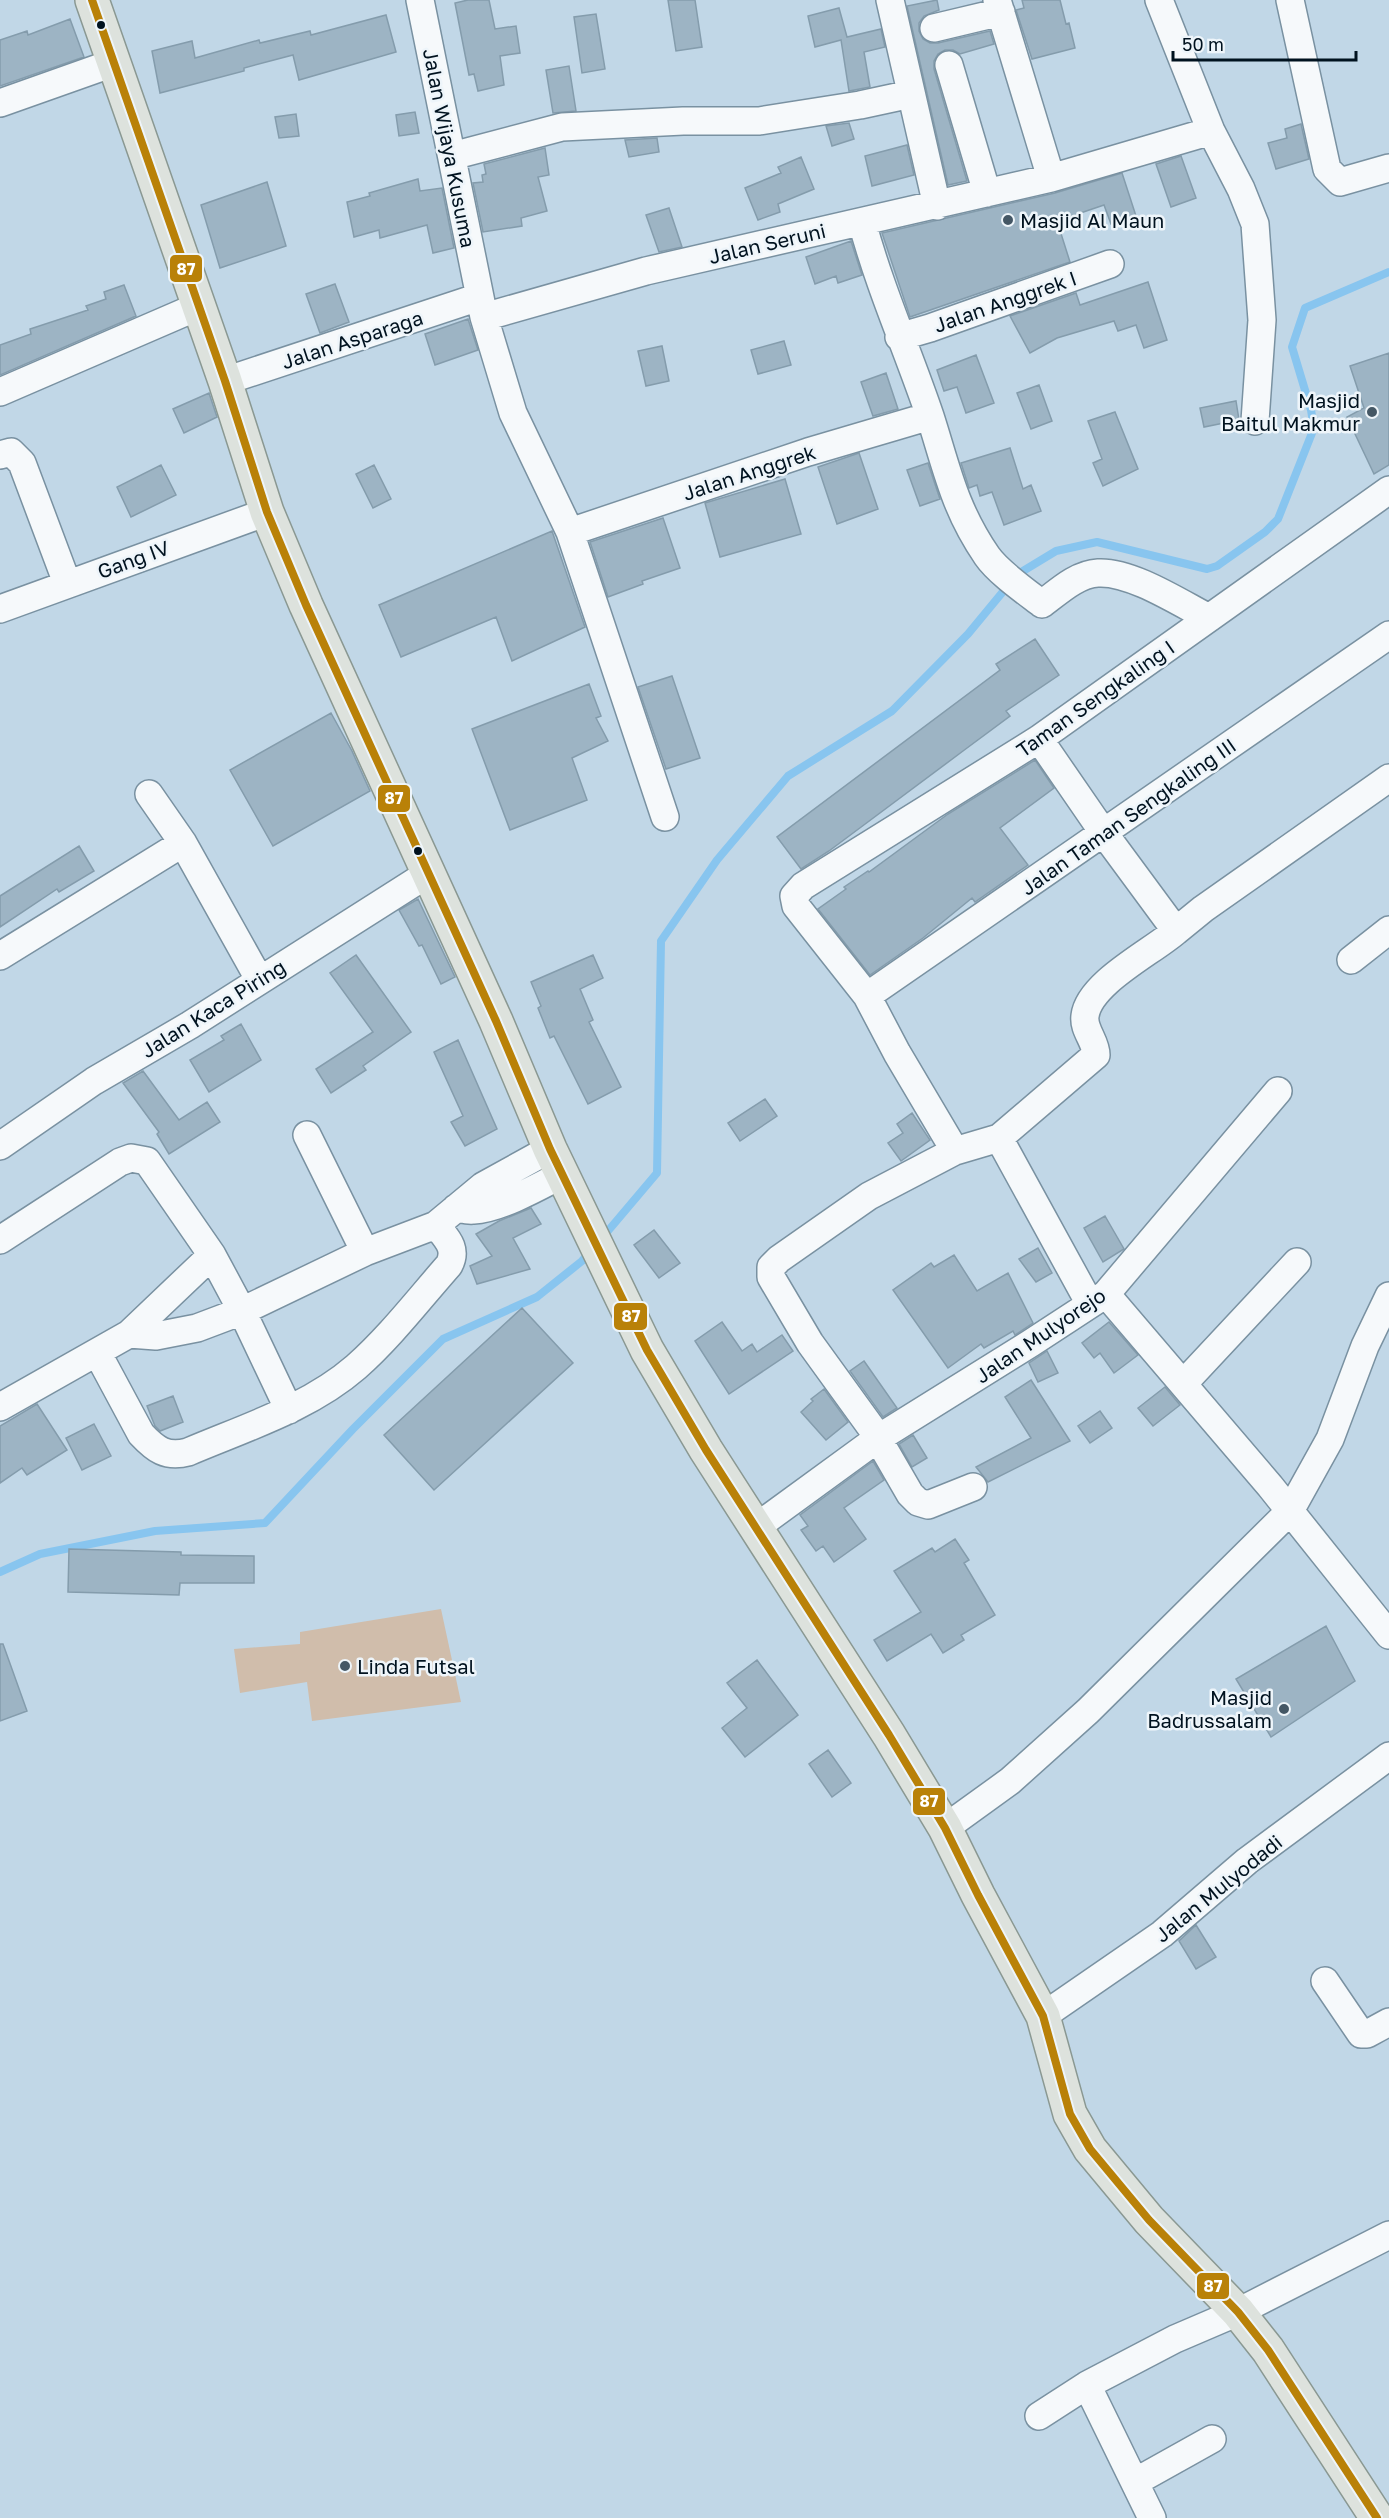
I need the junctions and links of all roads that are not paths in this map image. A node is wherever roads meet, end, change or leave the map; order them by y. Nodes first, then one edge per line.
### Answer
1 (92, 0) edge
2 (420, 0) edge
3 (890, 0) edge
4 (1159, 0) edge
5 (1290, 0) edge
6 (999, 6) edge
7 (934, 28) dead end
8 (113, 63) junction
9 (950, 65) dead end
10 (911, 94) junction
11 (0, 103) edge
12 (1211, 131) junction
13 (452, 156) junction
14 (1389, 168) edge
15 (1052, 178) junction
16 (987, 193) junction
17 (937, 206) junction
18 (862, 222) junction
19 (1110, 264) dead end
20 (199, 306) junction
21 (482, 307) junction
22 (899, 337) junction
23 (225, 381) junction
24 (0, 392) edge
25 (930, 416) junction
26 (1255, 422) dead end
27 (0, 455) edge
28 (1389, 490) edge
29 (267, 512) junction
30 (570, 532) junction
31 (67, 583) junction
32 (0, 609) edge
33 (1209, 618) junction
34 (1389, 635) edge
35 (1040, 739) junction
36 (1389, 778) edge
37 (149, 794) dead end
38 (665, 817) dead end
39 (1102, 832) junction
40 (183, 843) junction
41 (429, 873) junction
42 (1389, 930) edge
43 (1176, 931) junction
44 (0, 956) edge
45 (1351, 960) dead end
46 (259, 979) junction
47 (867, 996) junction
48 (1278, 1091) dead end
49 (307, 1135) dead end
50 (999, 1138) junction
51 (2, 1142) edge
52 (955, 1150) junction
53 (556, 1162) junction
54 (446, 1216) junction
55 (0, 1239) edge
56 (365, 1252) junction
57 (212, 1255) junction
58 (1297, 1262) dead end
59 (1389, 1296) edge
60 (1098, 1299) junction
61 (242, 1311) junction
62 (129, 1334) junction
63 (98, 1354) junction
64 (1183, 1384) junction
65 (0, 1407) edge
66 (288, 1410) junction
67 (877, 1439) junction
68 (973, 1486) dead end
69 (1284, 1503) junction
70 (755, 1528) junction
71 (1389, 1635) edge
72 (1389, 1756) edge
73 (945, 1828) junction
74 (1325, 1981) dead end
75 (1043, 2016) junction
76 (1389, 2022) edge
77 (1389, 2235) edge
78 (1239, 2312) junction
79 (1087, 2385) junction
80 (1039, 2416) dead end
81 (1212, 2439) dead end
82 (1135, 2482) junction
83 (1152, 2518) edge
84 (1377, 2518) edge

1 - 8 main road
2 - 13 street, Jalan Wijaya Kusuma
3 - 10 street
4 - 12 street
5 - 14 street
6 - 7 street
6 - 15 street
8 - 11 street
8 - 20 main road
9 - 16 street
10 - 13 street
10 - 17 street
12 - 15 street, Jalan Seruni
12 - 26 street
13 - 21 street, Jalan Wijaya Kusuma
15 - 16 street, Jalan Seruni
16 - 17 street, Jalan Seruni
17 - 18 street, Jalan Seruni
18 - 21 street, Jalan Seruni
18 - 22 street
19 - 22 street, Jalan Anggrek I
20 - 23 main road
20 - 24 street
21 - 23 street, Jalan Asparaga
21 - 30 street, Jalan Wijaya Kusuma
22 - 25 street
23 - 29 main road
25 - 30 street, Jalan Anggrek
25 - 33 street
27 - 31 street
28 - 33 street, Taman Sengkaling I
29 - 31 street, Gang IV
29 - 41 main road
30 - 38 street, Jalan Wijaya Kusuma
31 - 32 street, Gang IV
33 - 35 street, Taman Sengkaling I
34 - 39 street, Jalan Taman Sengkaling III
35 - 39 street
35 - 47 street, Taman Sengkaling I
36 - 43 street
37 - 40 street
39 - 43 street
39 - 47 street, Jalan Taman Sengkaling III
40 - 44 street
40 - 46 street
41 - 46 street, Jalan Kaca Piring
41 - 53 main road
42 - 45 street
43 - 50 street
46 - 51 street, Jalan Kaca Piring
47 - 52 street
48 - 60 street, Jalan Mulyorejo
49 - 56 street
50 - 52 street
50 - 60 street
52 - 67 street
53 - 54 street
53 - 70 main road
54 - 56 street
54 - 66 street
55 - 57 street
56 - 61 street
57 - 61 street
57 - 62 street
58 - 64 street
59 - 69 street
60 - 64 street
60 - 67 street, Jalan Mulyorejo
61 - 62 street
61 - 66 street
62 - 63 street
63 - 65 street
63 - 66 street
64 - 69 street
67 - 68 street
67 - 70 street, Jalan Mulyorejo
69 - 71 street
69 - 73 street
70 - 73 main road
72 - 75 street, Jalan Mulyodadi
73 - 75 main road
74 - 76 street
75 - 78 main road
77 - 78 street
78 - 79 street
78 - 84 main road
79 - 80 street
79 - 82 street
81 - 82 street
82 - 83 street

